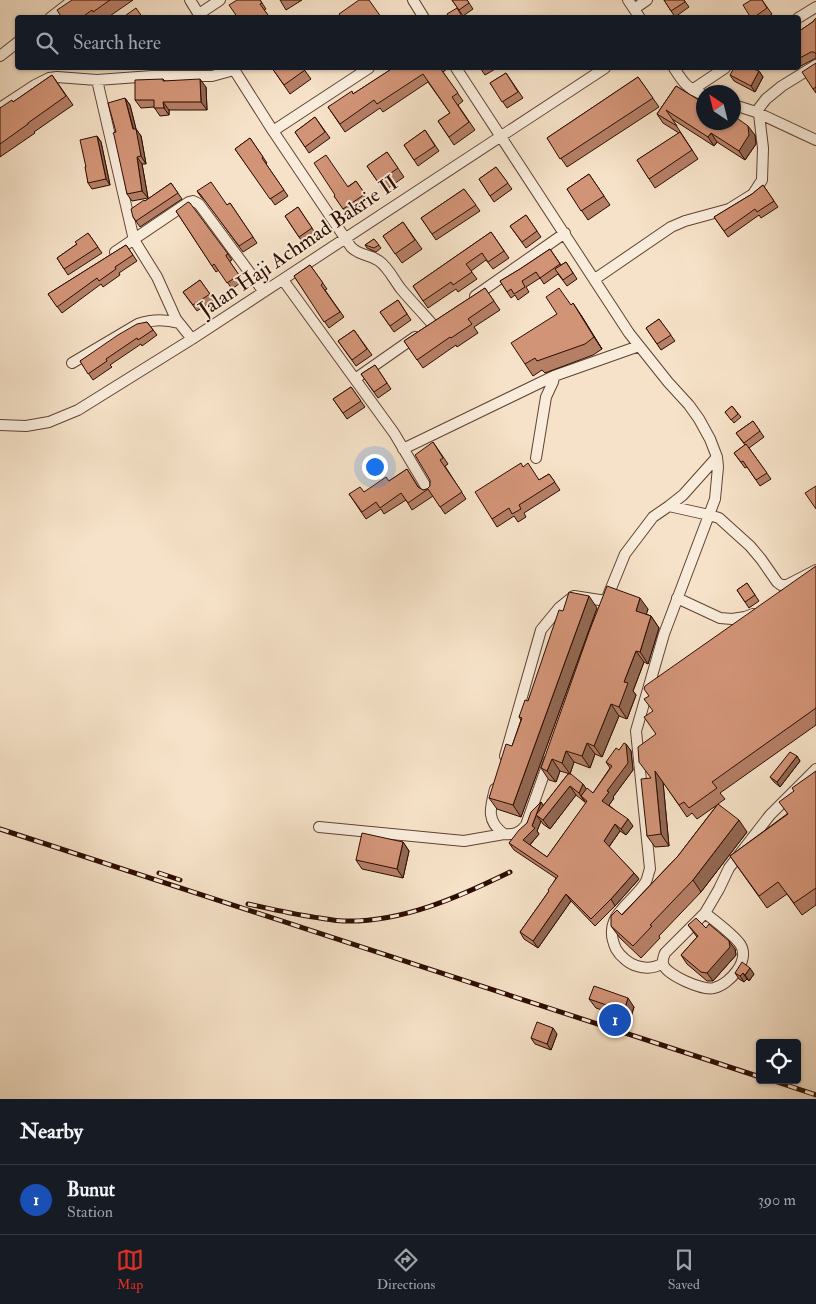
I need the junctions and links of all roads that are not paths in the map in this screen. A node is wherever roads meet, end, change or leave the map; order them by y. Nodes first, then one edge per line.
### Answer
1 (190, 0) edge
2 (220, 0) edge
3 (413, 0) edge
4 (647, 0) edge
5 (68, 4) edge
6 (816, 7) edge
7 (634, 9) edge
8 (54, 15) edge
9 (199, 15) edge
10 (201, 15) edge
11 (422, 15) edge
12 (801, 16) edge
13 (15, 44) edge
14 (0, 56) edge
15 (816, 65) edge
16 (231, 70) edge
17 (235, 70) edge
18 (366, 70) edge
19 (457, 70) edge
20 (602, 70) edge
21 (676, 70) edge
22 (722, 70) edge
23 (97, 80) junction
24 (692, 90) junction
25 (696, 92) edge
26 (1, 104) edge
27 (741, 107) edge
28 (758, 113) junction
29 (273, 131) junction
30 (500, 135) junction
31 (816, 140) edge
32 (565, 232) junction
33 (345, 238) junction
34 (134, 240) junction
35 (110, 256) edge
36 (595, 279) junction
37 (283, 280) junction
38 (264, 292) junction
39 (463, 304) edge
40 (179, 323) junction
41 (192, 339) junction
42 (639, 346) junction
43 (72, 363) dead end
44 (554, 376) junction
45 (355, 379) junction
46 (0, 425) edge
47 (403, 449) junction
48 (717, 457) junction
49 (536, 458) dead end
50 (428, 490) edge
51 (669, 506) junction
52 (709, 514) junction
53 (816, 570) edge
54 (677, 598) junction
55 (764, 606) edge
56 (552, 751) edge
57 (503, 761) edge
58 (816, 769) edge
59 (498, 780) edge
60 (320, 827) dead end
61 (504, 834) junction
62 (705, 913) junction
63 (662, 962) junction

1 - 9 street
2 - 10 street
3 - 11 street
4 - 7 street
5 - 8 street
6 - 12 street
13 - 14 street
15 - 28 street
16 - 23 street
17 - 29 street
18 - 29 street
19 - 30 street
20 - 30 street, Jalan Haji Achmad Bakrie II
21 - 24 street
22 - 24 street
23 - 26 street
23 - 34 street
24 - 25 street
27 - 28 street
28 - 31 street
28 - 36 street
29 - 33 street
30 - 32 street
30 - 33 street, Jalan Haji Achmad Bakrie II
32 - 36 street
32 - 39 street
33 - 37 street, Jalan Haji Achmad Bakrie II
33 - 45 street
34 - 35 street
34 - 38 street
34 - 40 street
36 - 42 street
37 - 38 street, Jalan Haji Achmad Bakrie II
37 - 45 street
38 - 41 street, Jalan Haji Achmad Bakrie II
40 - 41 street
40 - 43 street
41 - 46 street, Jalan Haji Achmad Bakrie II
42 - 44 street
42 - 48 street
44 - 47 street
44 - 49 street
45 - 47 street
47 - 50 street
48 - 51 street
48 - 52 street
51 - 52 street
51 - 57 street
52 - 53 street
52 - 54 street
54 - 55 street
54 - 63 street
56 - 61 street
58 - 62 street
59 - 61 street
60 - 61 street
62 - 63 street
62 - 63 street

